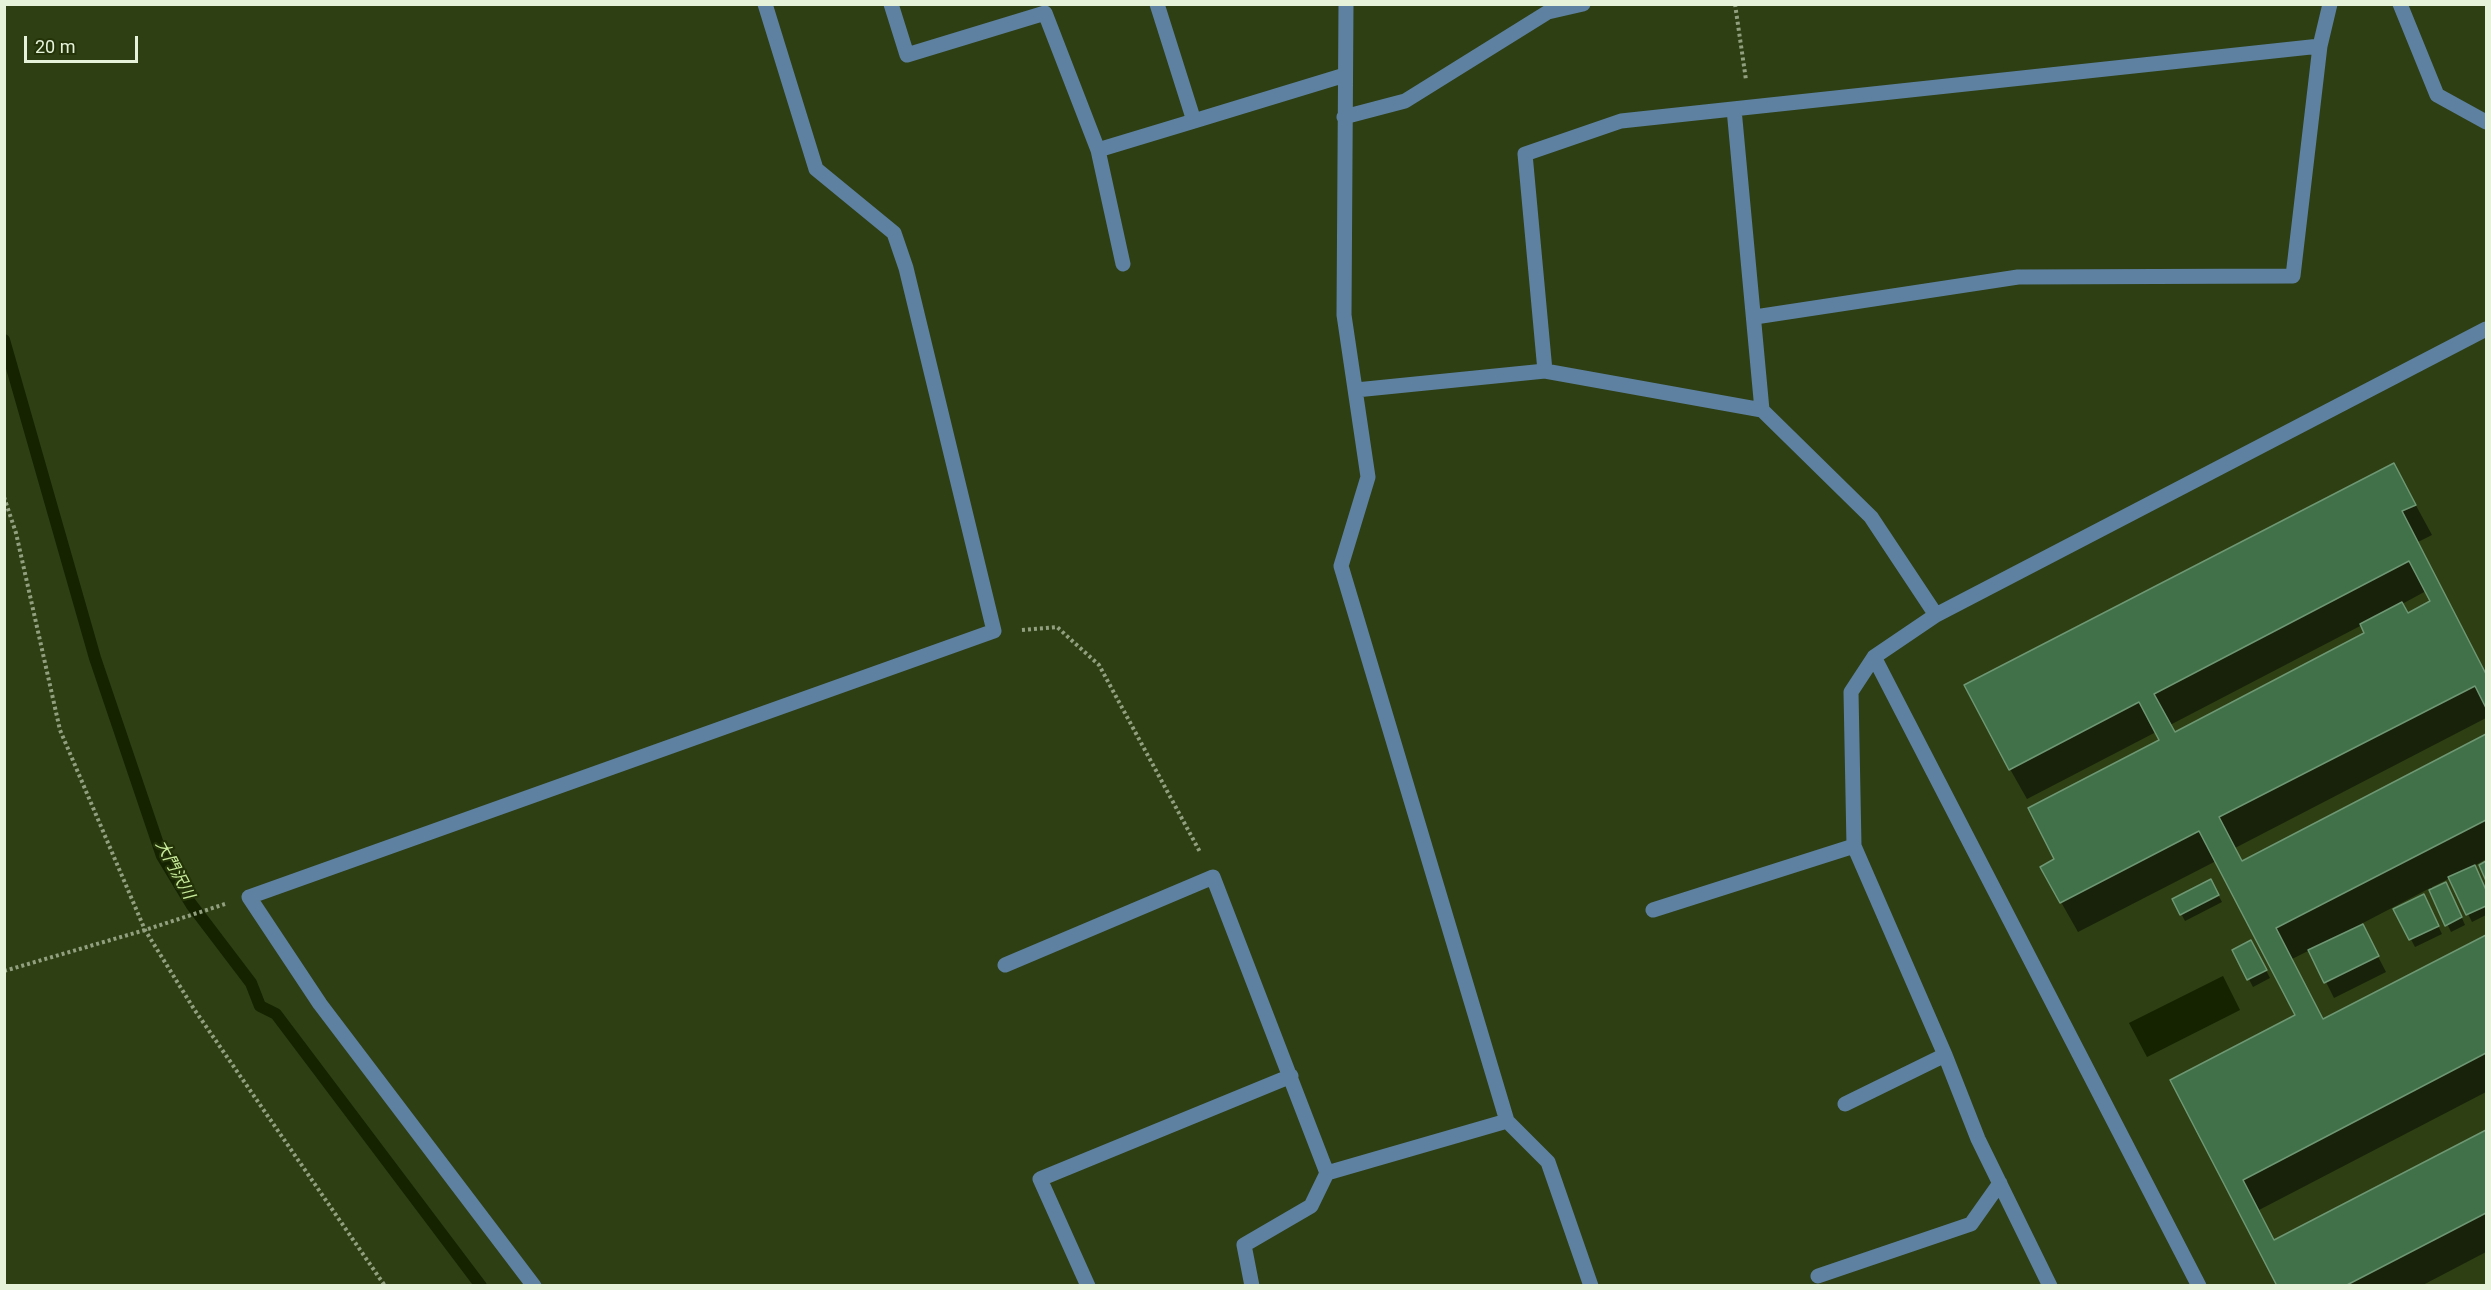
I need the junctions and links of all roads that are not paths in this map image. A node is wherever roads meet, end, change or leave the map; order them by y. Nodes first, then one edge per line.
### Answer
1 (765, 4) edge
2 (891, 4) edge
3 (1157, 4) edge
4 (1346, 4) edge
5 (1582, 4) edge
6 (2330, 4) edge
7 (2400, 4) edge
8 (2320, 46) junction
9 (1345, 75) junction
10 (1742, 109) junction
11 (1344, 117) junction
12 (1194, 121) junction
13 (2487, 123) edge
14 (1098, 150) junction
15 (1123, 264) dead end
16 (1755, 317) junction
17 (2487, 329) edge
18 (1545, 372) junction
19 (1356, 390) junction
20 (1762, 410) junction
21 (1936, 615) junction
22 (1874, 657) junction
23 (1854, 846) junction
24 (1653, 910) dead end
25 (1005, 965) dead end
26 (1945, 1055) junction
27 (1291, 1076) junction
28 (1845, 1104) dead end
29 (1507, 1121) junction
30 (1328, 1173) junction
31 (2000, 1183) junction
32 (1818, 1276) dead end
33 (534, 1286) edge
34 (1088, 1286) edge
35 (1252, 1286) edge
36 (1592, 1286) edge
37 (2049, 1286) edge
38 (2199, 1286) edge

1 - 33 street
2 - 14 street
3 - 12 street
4 - 9 street
5 - 11 street
6 - 8 street
7 - 13 street
8 - 10 street
8 - 16 street
9 - 11 street
9 - 12 street
10 - 16 street
10 - 18 street
11 - 19 street
12 - 14 street
14 - 15 street
16 - 20 street
17 - 21 street
18 - 19 street
18 - 20 street
19 - 29 street
20 - 21 street
21 - 22 street
22 - 23 street
22 - 38 street
23 - 24 street
23 - 26 street
25 - 27 street
26 - 28 street
26 - 31 street
27 - 30 street
27 - 34 street
29 - 30 street
29 - 36 street
30 - 35 street
31 - 32 street
31 - 37 street

